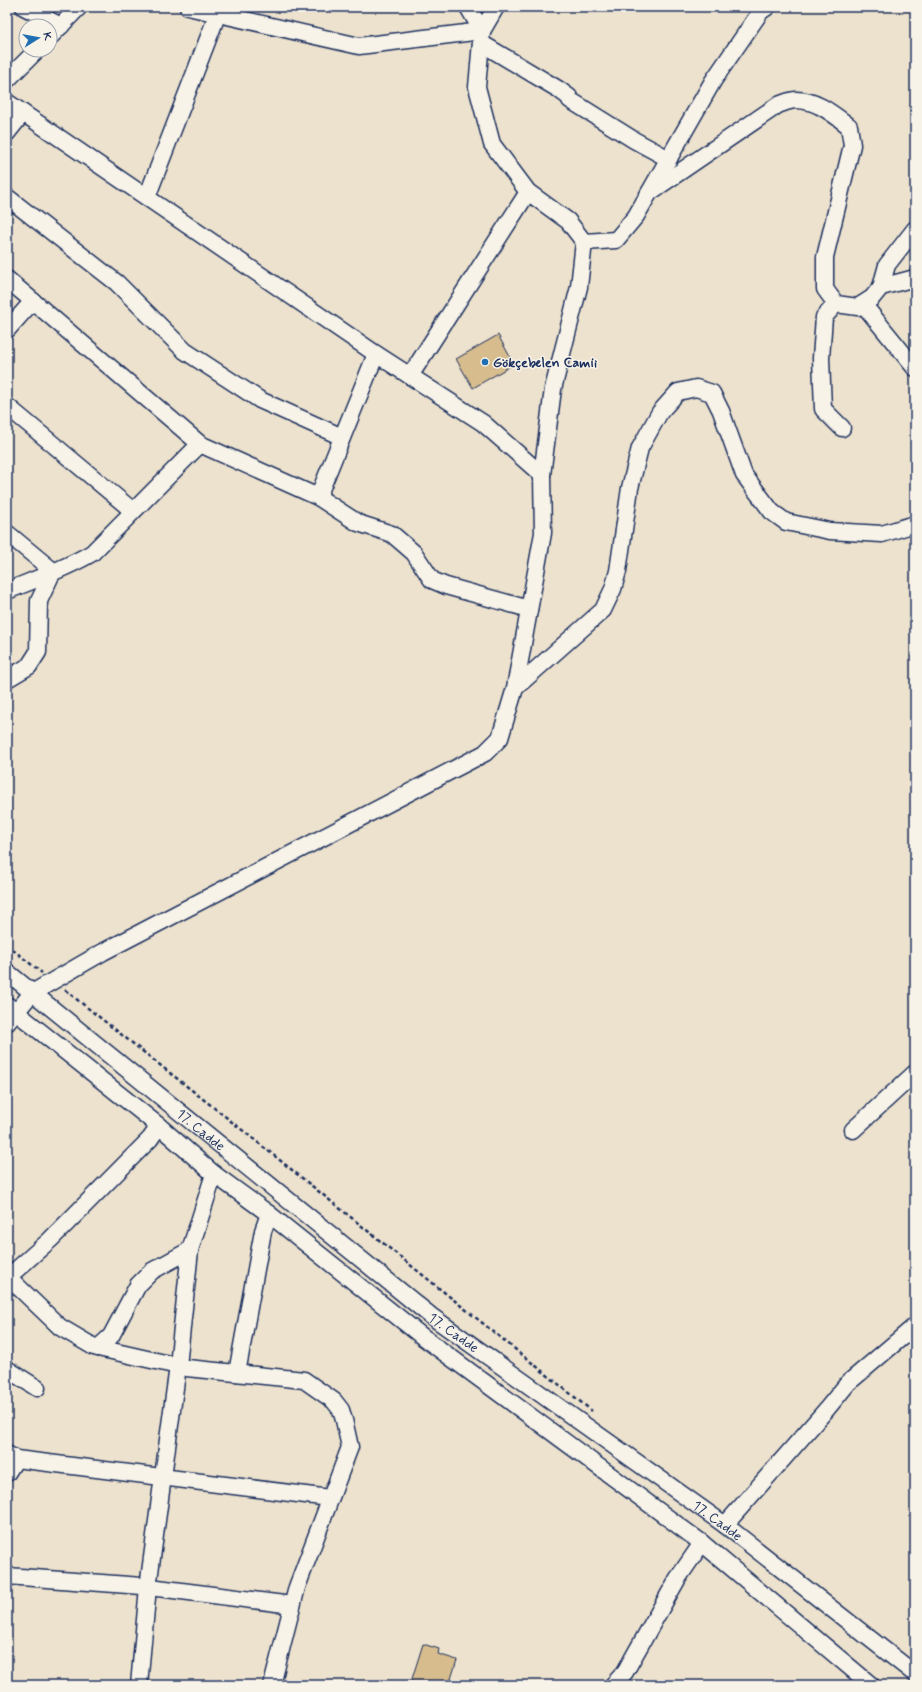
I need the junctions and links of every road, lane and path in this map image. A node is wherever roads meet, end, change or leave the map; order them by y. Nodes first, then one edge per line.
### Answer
1 (24, 7) edge
2 (80, 7) edge
3 (188, 7) edge
4 (468, 7) edge
5 (496, 7) edge
6 (767, 7) edge
7 (218, 13) junction
8 (38, 18) edge
9 (58, 28) edge
10 (481, 37) junction
11 (29, 58) edge
12 (7, 80) edge
13 (7, 102) edge
14 (23, 113) junction
15 (7, 133) edge
16 (669, 159) junction
17 (528, 192) junction
18 (649, 193) junction
19 (7, 197) edge
20 (147, 197) junction
21 (915, 229) edge
22 (584, 242) junction
23 (915, 278) edge
24 (7, 279) edge
25 (881, 287) junction
26 (33, 301) junction
27 (836, 304) junction
28 (863, 304) junction
29 (7, 330) edge
30 (376, 354) junction
31 (915, 368) edge
32 (410, 376) junction
33 (7, 406) edge
34 (842, 428) dead end
35 (342, 437) junction
36 (200, 444) junction
37 (542, 476) junction
38 (318, 497) junction
39 (133, 511) junction
40 (915, 524) edge
41 (7, 533) edge
42 (53, 571) junction
43 (7, 591) edge
44 (529, 609) junction
45 (7, 679) edge
46 (515, 688) junction
47 (7, 945) edge
48 (7, 972) edge
49 (53, 981) junction
50 (32, 994) junction
51 (10, 1013) edge
52 (915, 1073) edge
53 (159, 1126) junction
54 (853, 1130) dead end
55 (214, 1174) junction
56 (269, 1214) junction
57 (190, 1250) junction
58 (7, 1278) edge
59 (915, 1326) edge
60 (98, 1348) junction
61 (178, 1366) junction
62 (7, 1368) edge
63 (237, 1373) junction
64 (37, 1388) dead end
65 (593, 1412) dead end
66 (12, 1456) edge
67 (7, 1473) edge
68 (162, 1477) junction
69 (330, 1498) junction
70 (725, 1525) junction
71 (702, 1543) junction
72 (7, 1576) edge
73 (148, 1587) junction
74 (292, 1605) junction
75 (915, 1674) edge
76 (139, 1685) edge
77 (272, 1685) edge
78 (613, 1685) edge
79 (871, 1685) edge

1 - 8 street
2 - 9 street
3 - 7 street
4 - 10 street
5 - 10 street
6 - 16 street
7 - 10 street
7 - 20 street
10 - 16 street
10 - 17 street
11 - 12 street
13 - 14 street
14 - 15 street
14 - 20 street
16 - 18 street
17 - 22 street
17 - 32 street
18 - 22 street
18 - 27 street
19 - 35 street
20 - 30 street
21 - 25 street
22 - 37 street
23 - 25 street
24 - 26 street
25 - 28 street
26 - 29 street
26 - 36 street
27 - 28 street
27 - 34 street
28 - 31 street
30 - 32 street
30 - 35 street
32 - 37 street
33 - 39 street
35 - 38 street
36 - 38 street
36 - 39 street
37 - 44 street
38 - 44 street
39 - 42 street
40 - 46 street
41 - 42 street
42 - 43 street
42 - 45 street
44 - 46 street
46 - 49 street
47 - 49 path
48 - 50 street, 17. Cadde
49 - 50 street
49 - 65 path
50 - 51 street
50 - 70 street, 17. Cadde
51 - 53 street, 17. Cadde
52 - 54 street
53 - 55 street, 17. Cadde
53 - 58 street
55 - 56 street, 17. Cadde
55 - 57 street
56 - 63 street
56 - 71 street, 17. Cadde
57 - 60 street
57 - 61 street
58 - 60 street
59 - 70 street
60 - 61 street
61 - 63 street
61 - 68 street
62 - 64 street
63 - 69 street
66 - 67 street
66 - 68 street
68 - 69 street
68 - 73 street
69 - 74 street
70 - 75 street, 17. Cadde
71 - 78 street
71 - 79 street, 17. Cadde
72 - 73 street
73 - 74 street
73 - 76 street
74 - 77 street

